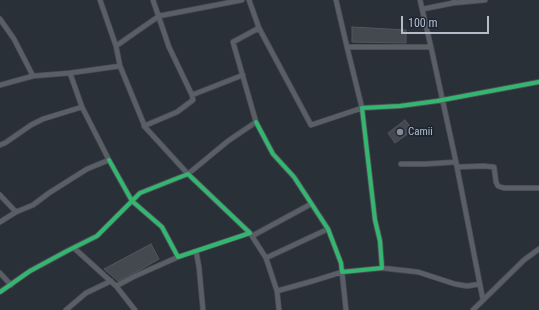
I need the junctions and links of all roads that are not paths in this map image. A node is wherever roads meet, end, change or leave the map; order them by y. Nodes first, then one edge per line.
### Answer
1 (100, 0) edge
2 (153, 0) edge
3 (242, 0) edge
4 (249, 0) edge
5 (336, 0) edge
6 (420, 0) edge
7 (485, 0) edge
8 (454, 2) edge
9 (423, 9) junction
10 (159, 16) junction
11 (0, 19) edge
12 (259, 28) junction
13 (116, 46) junction
14 (347, 47) junction
15 (432, 47) junction
16 (120, 66) junction
17 (70, 73) junction
18 (242, 75) junction
19 (33, 76) junction
20 (539, 82) edge
21 (0, 86) edge
22 (192, 95) junction
23 (442, 100) junction
24 (82, 107) junction
25 (362, 108) junction
26 (256, 122) junction
27 (144, 126) junction
28 (0, 145) edge
29 (109, 160) junction
30 (401, 164) dead end
31 (456, 164) junction
32 (188, 174) junction
33 (539, 188) edge
34 (0, 195) edge
35 (132, 201) junction
36 (311, 204) junction
37 (16, 212) junction
38 (0, 222) edge
39 (328, 229) junction
40 (251, 235) junction
41 (74, 248) junction
42 (539, 249) edge
43 (196, 251) junction
44 (178, 257) junction
45 (266, 258) junction
46 (382, 268) junction
47 (342, 272) junction
48 (0, 273) edge
49 (110, 281) junction
50 (480, 284) junction
51 (10, 285) junction
52 (116, 286) junction
53 (277, 291) junction
54 (0, 292) edge
55 (483, 300) junction
56 (478, 308) edge
57 (66, 310) edge
58 (134, 310) edge
59 (203, 310) edge
60 (279, 310) edge
61 (346, 310) edge
62 (473, 310) edge

1 - 13 street
2 - 10 street
3 - 10 street
4 - 12 street
5 - 14 street
6 - 9 street
7 - 8 street
8 - 9 street
9 - 15 street
10 - 13 street
10 - 22 street
11 - 19 street
12 - 18 street
12 - 25 street
13 - 16 street
14 - 15 street
14 - 25 street
15 - 23 street
16 - 17 street
16 - 27 street
17 - 19 street
17 - 24 street
18 - 22 street
18 - 26 street
19 - 21 street
20 - 23 street
22 - 27 street
23 - 25 street
23 - 31 street
24 - 28 street
24 - 29 street
25 - 46 street
26 - 32 street
26 - 36 street
27 - 32 street
29 - 35 street
29 - 37 street
30 - 31 street
31 - 33 street
31 - 50 street
32 - 35 street
32 - 40 street
34 - 37 street
35 - 41 street
35 - 44 street
36 - 39 street
36 - 40 street
37 - 38 street
39 - 45 street
39 - 47 street
40 - 43 street
40 - 45 street
41 - 49 street
41 - 51 street
42 - 55 street
43 - 44 street
43 - 59 street
44 - 52 street
45 - 53 street
46 - 47 street
46 - 50 street
47 - 53 street
47 - 61 street
48 - 51 street
49 - 52 street
49 - 57 street
50 - 55 street
51 - 54 street
52 - 58 street
53 - 60 street
55 - 56 street
56 - 62 street

